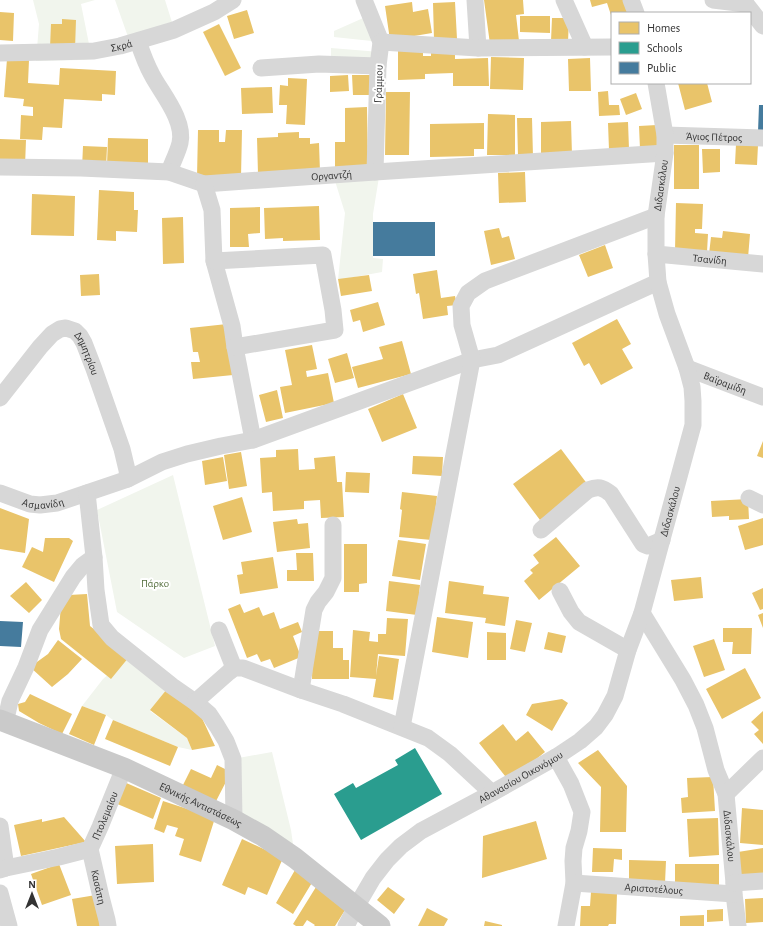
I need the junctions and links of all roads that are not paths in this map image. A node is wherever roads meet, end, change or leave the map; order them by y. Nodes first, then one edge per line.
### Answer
1 (232, 0) edge
2 (364, 0) edge
3 (475, 0) edge
4 (564, 0) edge
5 (631, 0) edge
6 (713, 0) edge
7 (748, 2) edge
8 (636, 12) edge
9 (763, 26) edge
10 (138, 41) junction
11 (381, 42) junction
12 (585, 47) junction
13 (611, 47) edge
14 (478, 48) junction
15 (0, 53) edge
16 (378, 66) junction
17 (261, 68) dead end
18 (656, 84) edge
19 (665, 136) junction
20 (763, 138) edge
21 (665, 153) junction
22 (0, 167) edge
23 (169, 172) junction
24 (375, 172) junction
25 (204, 184) junction
26 (656, 216) junction
27 (656, 254) junction
28 (214, 262) junction
29 (763, 264) edge
30 (658, 282) junction
31 (235, 347) junction
32 (472, 360) junction
33 (687, 368) junction
34 (763, 397) edge
35 (0, 398) edge
36 (253, 440) junction
37 (128, 479) junction
38 (0, 493) edge
39 (87, 493) junction
40 (333, 525) dead end
41 (541, 530) dead end
42 (662, 540) junction
43 (94, 557) junction
44 (560, 591) dead end
45 (642, 613) junction
46 (219, 630) dead end
47 (628, 650) junction
48 (234, 668) junction
49 (301, 690) junction
50 (195, 702) junction
51 (3, 722) edge
52 (402, 728) junction
53 (556, 757) junction
54 (763, 758) edge
55 (124, 768) junction
56 (492, 793) junction
57 (726, 794) junction
58 (234, 820) junction
59 (0, 826) edge
60 (90, 848) junction
61 (3, 869) edge
62 (763, 881) edge
63 (574, 883) junction
64 (734, 888) junction
65 (0, 893) edge
66 (356, 907) junction
67 (9, 926) edge
68 (108, 926) edge
69 (346, 926) edge
70 (380, 926) edge
71 (566, 926) edge
72 (738, 926) edge

1 - 10 street, Σκρά
2 - 11 street, Γράμμου
3 - 14 street
4 - 12 street
5 - 8 street
6 - 7 street
7 - 9 street
10 - 15 street, Σκρά
10 - 23 street
11 - 14 street
11 - 16 street, Γράμμου
12 - 13 street
12 - 14 street
16 - 17 street
16 - 24 street, Γράμμου
18 - 19 street, Διδασκάλου
19 - 20 street, Άγιος Πέτρος
19 - 21 street, Διδασκάλου
21 - 24 street, Οργαντζή
21 - 26 street, Διδασκάλου
22 - 23 street, Οργαντζή
23 - 25 street, Οργαντζή
24 - 25 street, Οργαντζή
25 - 28 street
26 - 27 street, Διδασκάλου
26 - 32 street
27 - 29 street, Τσανίδη
27 - 30 street, Διδασκάλου
28 - 31 street
28 - 31 street
30 - 32 street, Ασμανίδη
30 - 33 street, Διδασκάλου
31 - 36 street
32 - 36 street, Ασμανίδη
32 - 52 street
33 - 34 street, Βαϊραμίδη
33 - 42 street, Διδασκάλου
35 - 37 street, Δημητρίου
36 - 37 street, Ασμανίδη
37 - 39 street, Ασμανίδη
38 - 39 street, Ασμανίδη
39 - 43 street
40 - 49 street
41 - 42 street
42 - 45 street, Διδασκάλου
43 - 50 street
43 - 51 street
44 - 47 street
45 - 47 street, Αθανασίου Οικονόμου
45 - 57 street, Διδασκάλου
46 - 48 street
47 - 53 street, Αθανασίου Οικονόμου
48 - 49 street
48 - 50 street
49 - 52 street
50 - 58 street
51 - 55 main road, Εθνικής Αντιστάσεως
52 - 56 street
53 - 56 street, Αθανασίου Οικονόμου
53 - 63 street
54 - 57 street
55 - 58 main road, Εθνικής Αντιστάσεως
55 - 60 street, Πτολεμαίου
56 - 66 street, Αθανασίου Οικονόμου
57 - 64 street, Διδασκάλου
58 - 66 main road, Εθνικής Αντιστάσεως
59 - 61 street
60 - 61 street, Πτολεμαίου
60 - 68 street, Κασάπη
62 - 64 street, Αριστοτέλους
63 - 64 street, Αριστοτέλους
63 - 71 street
64 - 72 street, Διδασκάλου
65 - 67 street
66 - 69 street, Αθανασίου Οικονόμου
66 - 70 main road, Εθνικής Αντιστάσεως

